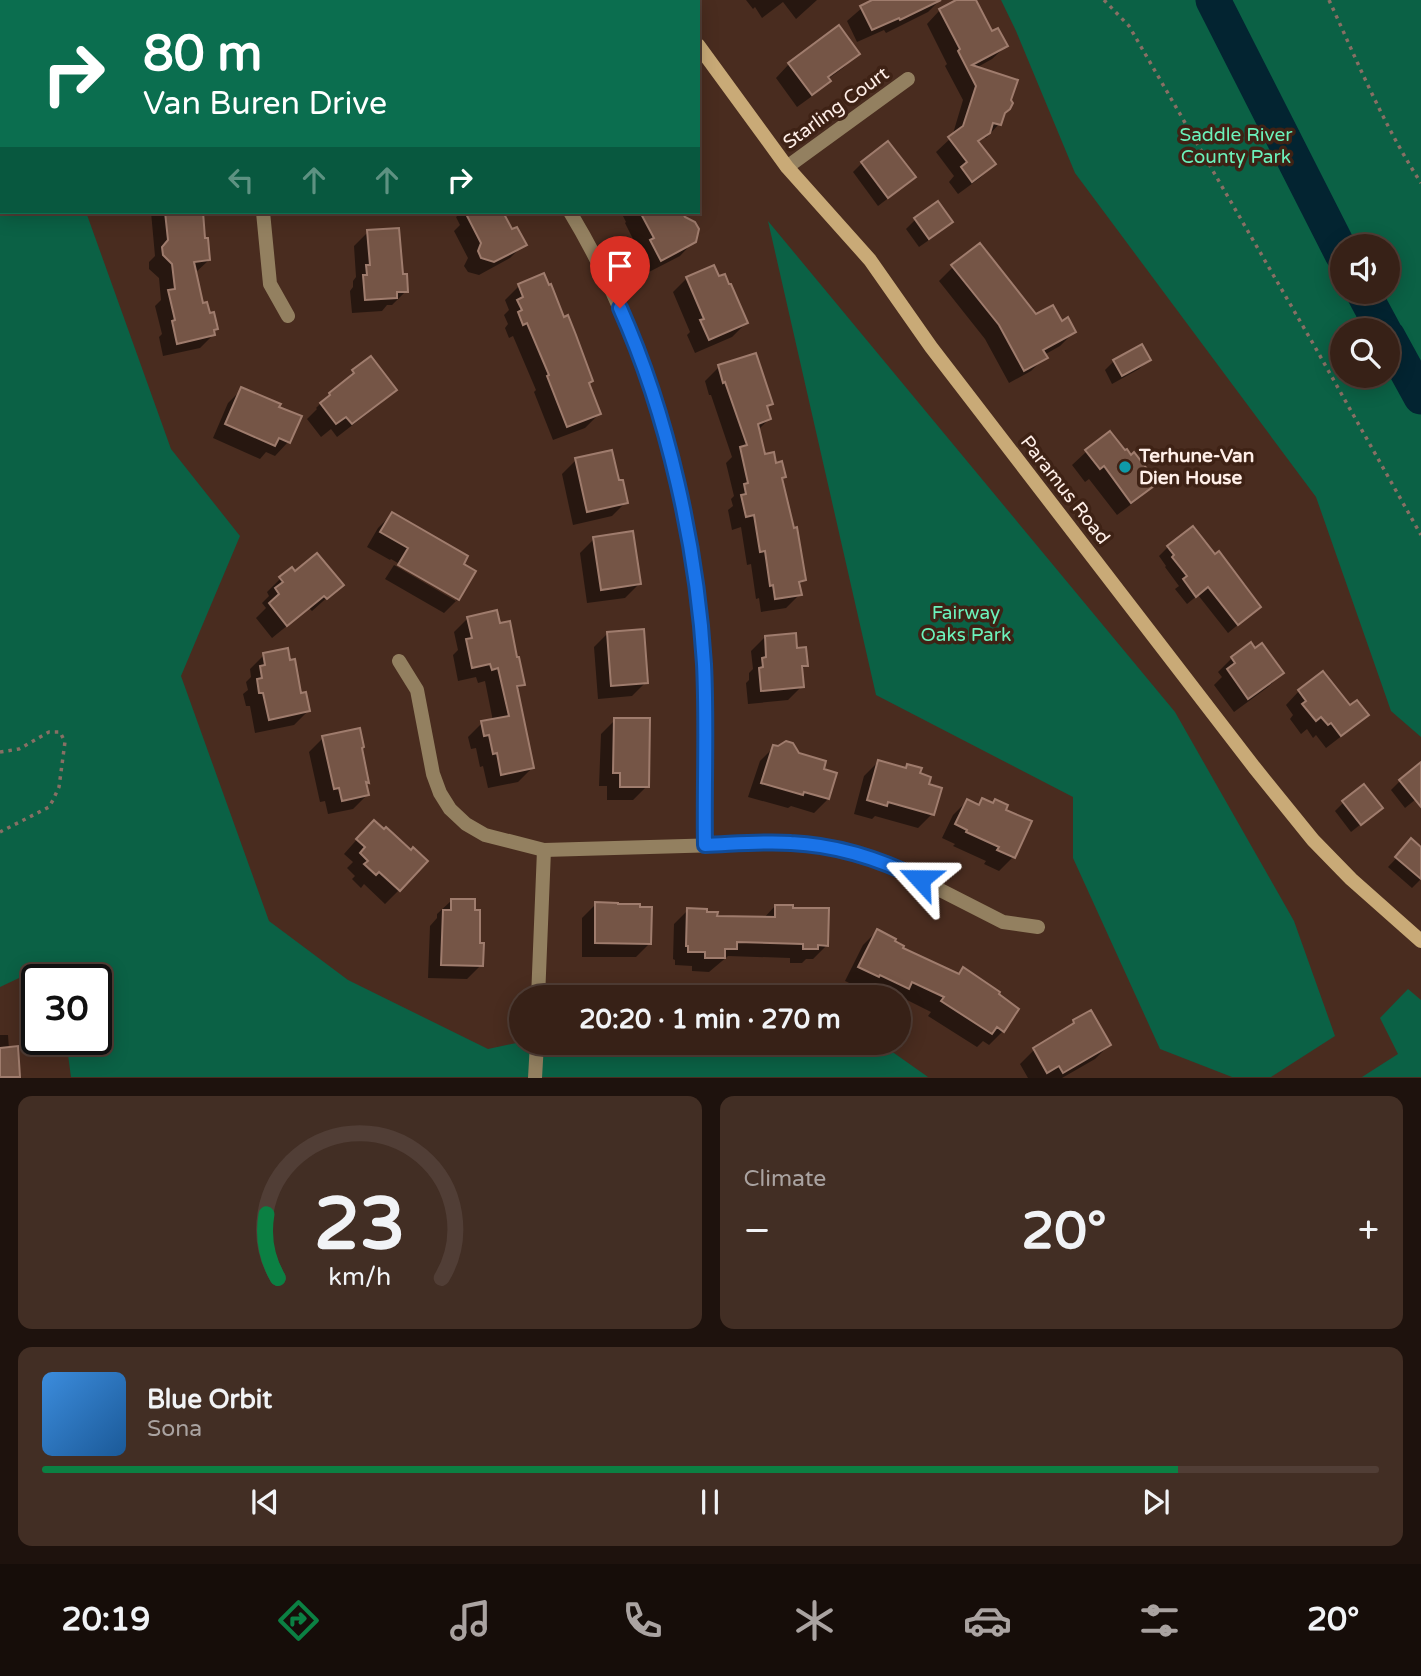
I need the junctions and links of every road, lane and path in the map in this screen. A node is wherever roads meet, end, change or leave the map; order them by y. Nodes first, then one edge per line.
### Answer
1 (1104, 0) edge
2 (1329, 0) edge
3 (700, 48) edge
4 (908, 79) dead end
5 (787, 167) junction
6 (1421, 183) edge
7 (263, 214) edge
8 (571, 214) edge
9 (288, 316) dead end
10 (1421, 535) edge
11 (399, 661) dead end
12 (0, 752) edge
13 (0, 832) edge
14 (705, 845) junction
15 (544, 850) junction
16 (1038, 927) dead end
17 (1421, 941) edge
18 (539, 985) edge
19 (536, 1055) edge
20 (535, 1077) edge

1 - 10 path
2 - 6 path
3 - 5 main road, Paramus Road
4 - 5 street, Starling Court
5 - 17 main road, Paramus Road
7 - 9 street
8 - 14 street
11 - 15 street
12 - 13 path
14 - 15 street
14 - 16 street
15 - 18 street
19 - 20 street

